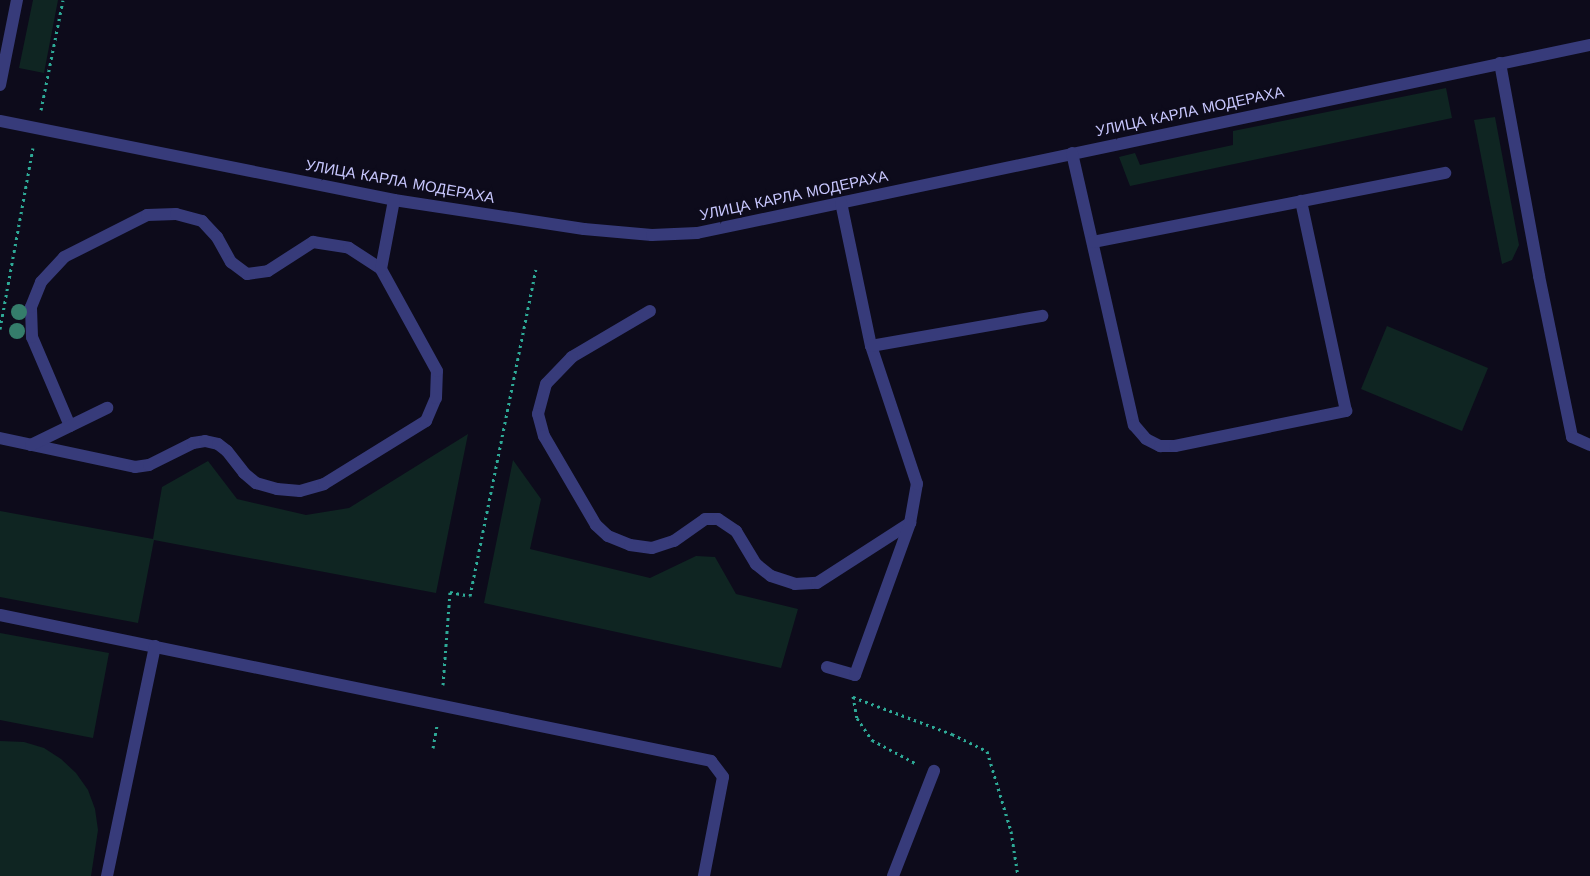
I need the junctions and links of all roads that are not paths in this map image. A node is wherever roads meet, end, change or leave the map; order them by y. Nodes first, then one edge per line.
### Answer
1 (17, 0) edge
2 (1590, 45) edge
3 (1500, 62) junction
4 (0, 85) edge
5 (0, 121) edge
6 (1072, 153) junction
7 (1445, 173) dead end
8 (394, 200) junction
9 (1301, 201) junction
10 (841, 203) junction
11 (1093, 242) junction
12 (380, 269) junction
13 (650, 311) dead end
14 (1042, 316) dead end
15 (871, 346) junction
16 (107, 408) dead end
17 (70, 426) junction
18 (0, 438) edge
19 (31, 445) junction
20 (1590, 445) edge
21 (910, 523) junction
22 (0, 615) edge
23 (155, 646) junction
24 (828, 667) dead end
25 (934, 771) road end
26 (107, 876) edge
27 (704, 876) edge
28 (893, 876) edge

1 - 4 street
2 - 3 street, УЛИЦА КАРЛА МОДЕРАХА
3 - 6 street, УЛИЦА КАРЛА МОДЕРАХА
3 - 20 street
5 - 8 street, УЛИЦА КАРЛА МОДЕРАХА
6 - 10 street, УЛИЦА КАРЛА МОДЕРАХА
6 - 11 street
7 - 9 street
8 - 10 street, УЛИЦА КАРЛА МОДЕРАХА
8 - 12 street
9 - 11 street
9 - 11 street
10 - 15 street
12 - 17 street
12 - 19 street
13 - 21 street
14 - 15 street
15 - 21 street
16 - 17 street
17 - 19 street
18 - 19 street
21 - 24 street
22 - 23 street
23 - 26 street
23 - 27 street
25 - 28 street

